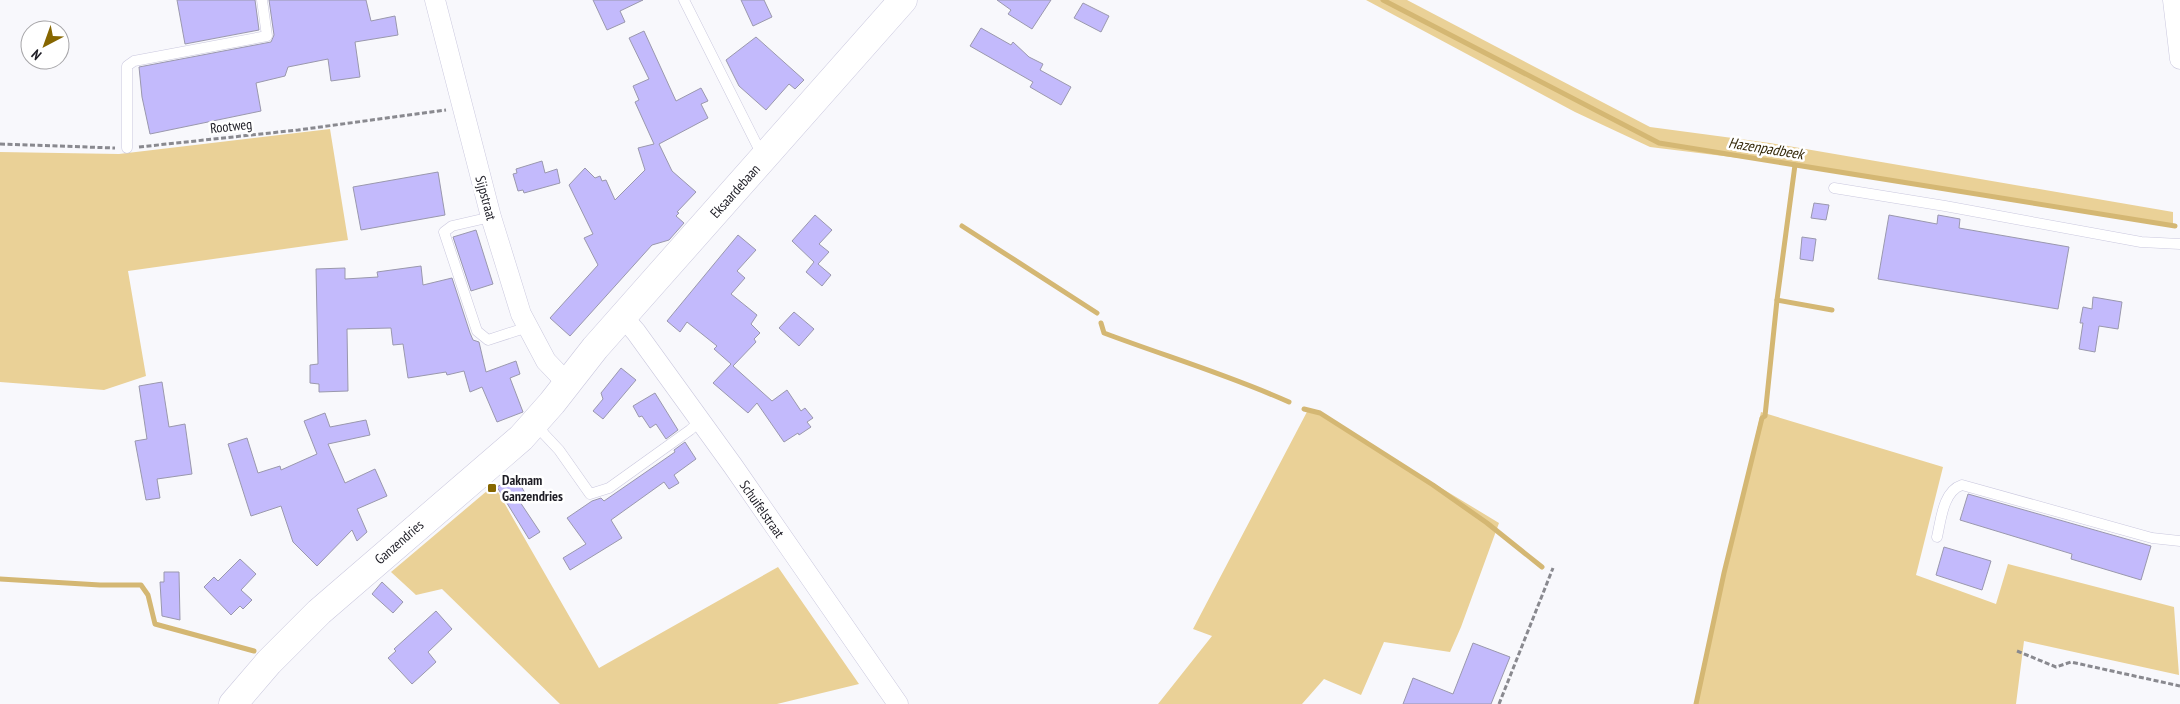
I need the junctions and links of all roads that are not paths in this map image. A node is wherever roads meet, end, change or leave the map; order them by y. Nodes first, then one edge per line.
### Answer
1 (262, 0) edge
2 (435, 0) edge
3 (684, 0) edge
4 (903, 0) edge
5 (2174, 0) edge
6 (2180, 59) edge
7 (127, 148) road end
8 (764, 158) junction
9 (1834, 188) dead end
10 (491, 218) junction
11 (2180, 244) edge
12 (623, 317) junction
13 (528, 327) junction
14 (567, 383) junction
15 (537, 420) junction
16 (700, 421) junction
17 (1937, 537) dead end
18 (2180, 541) edge
19 (233, 704) edge
20 (898, 704) edge

1 - 7 lane
2 - 10 street, Sijpstraat
3 - 8 lane
4 - 8 main road, Eksaardebaan
5 - 6 street
8 - 12 main road, Eksaardebaan
9 - 11 lane
10 - 13 street, Sijpstraat
10 - 13 lane
12 - 14 main road, Eksaardebaan
12 - 16 street, Schuifelstraat
13 - 14 street, Sijpstraat
14 - 15 main road, Ganzendries
15 - 16 lane
15 - 19 main road, Ganzendries
16 - 20 street, Schuifelstraat
17 - 18 lane

